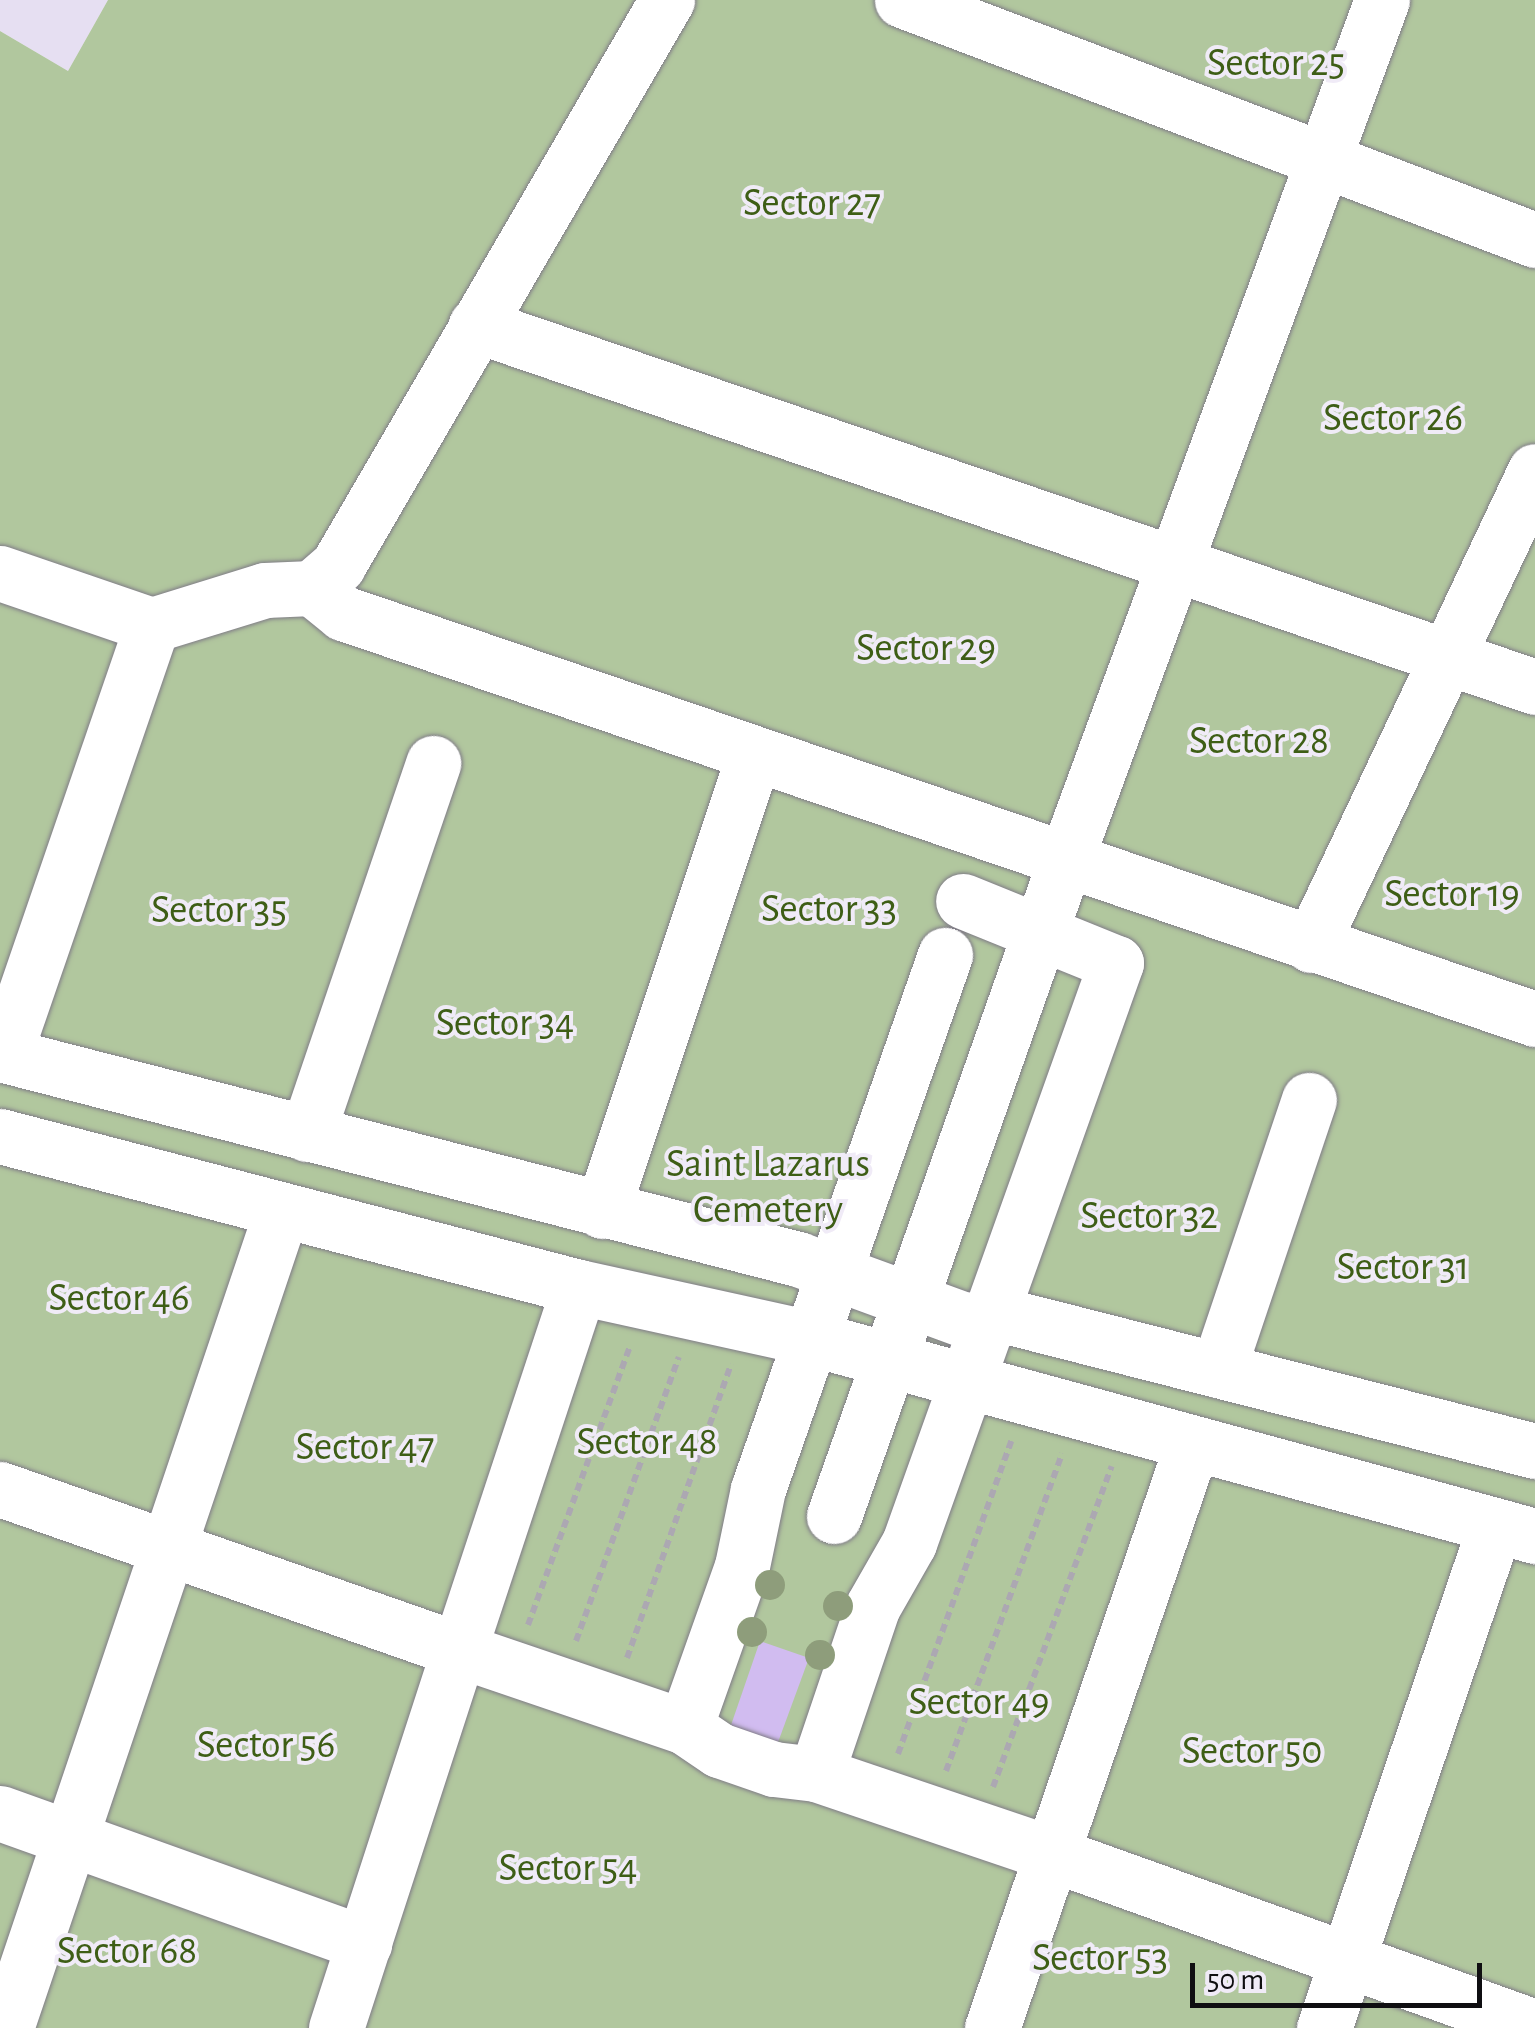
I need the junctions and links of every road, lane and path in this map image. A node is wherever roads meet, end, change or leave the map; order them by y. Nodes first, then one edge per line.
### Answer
1 (667, 0) edge
2 (902, 0) edge
3 (1382, 0) edge
4 (1323, 160) junction
5 (1535, 240) edge
6 (476, 325) junction
7 (1535, 471) edge
8 (1176, 565) junction
9 (0, 572) edge
10 (312, 588) junction
11 (152, 626) junction
12 (1448, 657) junction
13 (1535, 686) edge
14 (754, 754) junction
15 (433, 763) dead end
16 (1067, 856) junction
17 (963, 901) dead end
18 (1040, 935) junction
19 (1311, 945) junction
20 (945, 955) dead end
21 (1535, 1019) edge
22 (2, 1054) edge
23 (1309, 1100) dead end
24 (307, 1134) junction
25 (0, 1136) edge
26 (282, 1210) junction
27 (602, 1210) junction
28 (834, 1273) junction
29 (579, 1287) junction
30 (910, 1300) junction
31 (695, 1315) junction
32 (988, 1318) junction
33 (810, 1338) junction
34 (888, 1363) junction
35 (1218, 1370) junction
36 (964, 1384) junction
37 (1077, 1414) junction
38 (1530, 1435) edge
39 (1192, 1445) junction
40 (0, 1489) edge
41 (758, 1489) junction
42 (834, 1516) junction
43 (1515, 1531) edge
44 (909, 1543) junction
45 (170, 1548) junction
46 (459, 1650) junction
47 (561, 1685) junction
48 (685, 1727) junction
49 (816, 1774) junction
50 (0, 1814) edge
51 (930, 1814) junction
52 (70, 1838) junction
53 (1052, 1854) junction
54 (364, 1943) junction
55 (1347, 1960) junction
56 (1535, 2027) edge
57 (6, 2028) edge
58 (336, 2028) edge
59 (992, 2028) edge
60 (1324, 2028) edge

1 - 6 lane
2 - 4 lane
3 - 4 lane
4 - 5 lane
4 - 8 lane
6 - 8 lane
6 - 10 lane
7 - 12 lane
8 - 12 lane
8 - 16 lane
9 - 11 lane
10 - 11 lane
10 - 14 lane
11 - 22 lane
12 - 13 lane
12 - 19 lane
14 - 16 lane
14 - 27 lane
15 - 24 lane
16 - 18 lane
16 - 19 lane
17 - 18 lane
18 - 30 lane
18 - 32 lane
19 - 21 lane
20 - 28 lane
22 - 24 lane
23 - 35 lane
24 - 27 lane
25 - 26 lane
26 - 29 lane
26 - 45 lane
27 - 28 lane
28 - 30 lane
28 - 33 lane
29 - 31 lane
29 - 46 lane
30 - 32 lane
30 - 34 lane
31 - 33 lane
31 - 47 path
31 - 47 path
31 - 47 path
32 - 35 lane
32 - 36 lane
33 - 34 lane
33 - 41 lane
34 - 36 lane
34 - 42 lane
35 - 38 lane
36 - 37 lane
36 - 44 lane
37 - 39 lane
37 - 51 path
37 - 51 path
37 - 51 path
39 - 43 lane
39 - 53 lane
40 - 45 lane
41 - 42 lane
41 - 48 lane
42 - 44 lane
43 - 55 lane
44 - 49 lane
45 - 46 lane
45 - 52 lane
46 - 47 lane
46 - 54 lane
47 - 48 lane
48 - 49 lane
49 - 51 lane
50 - 52 lane
51 - 53 lane
52 - 54 lane
52 - 57 lane
53 - 55 lane
53 - 59 lane
54 - 58 lane
55 - 56 lane
55 - 60 lane

